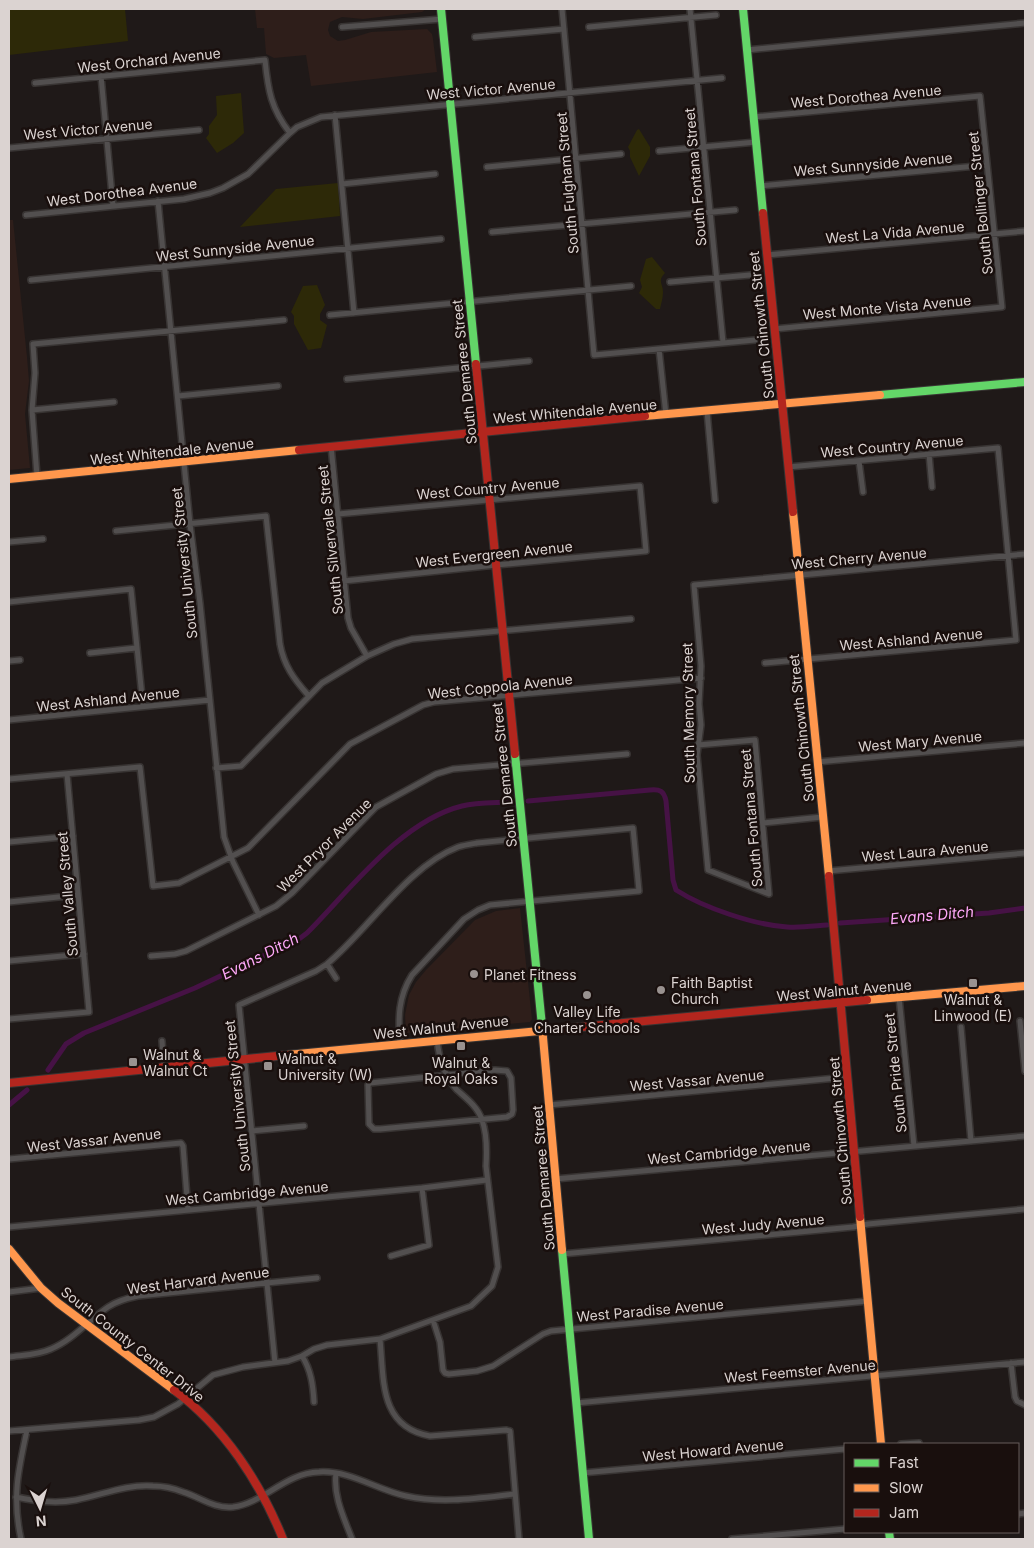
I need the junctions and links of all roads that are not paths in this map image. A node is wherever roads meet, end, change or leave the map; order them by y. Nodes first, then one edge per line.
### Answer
1 (441, 9) edge
2 (562, 9) edge
3 (690, 9) edge
4 (743, 9) edge
5 (716, 15) dead end
6 (691, 17) junction
7 (442, 19) junction
8 (1025, 23) edge
9 (342, 27) dead end
10 (589, 27) dead end
11 (564, 28) junction
12 (475, 37) dead end
13 (747, 50) junction
14 (101, 76) junction
15 (722, 78) dead end
16 (697, 81) junction
17 (35, 83) dead end
18 (569, 93) junction
19 (980, 96) joint
20 (450, 104) junction
21 (335, 115) junction
22 (753, 117) junction
23 (199, 130) dead end
24 (290, 133) junction
25 (107, 139) junction
26 (756, 142) junction
27 (704, 147) junction
28 (9, 148) edge
29 (659, 151) dead end
30 (621, 154) dead end
31 (576, 159) junction
32 (987, 165) junction
33 (487, 167) dead end
34 (435, 174) dead end
35 (342, 184) junction
36 (760, 186) junction
37 (158, 201) junction
38 (113, 206) junction
39 (735, 210) dead end
40 (710, 212) junction
41 (26, 214) dead end
42 (582, 224) junction
43 (1025, 231) edge
44 (492, 232) dead end
45 (994, 234) junction
46 (441, 239) dead end
47 (349, 248) junction
48 (767, 255) junction
49 (164, 266) junction
50 (750, 275) dead end
51 (716, 278) junction
52 (31, 280) dead end
53 (670, 282) dead end
54 (631, 286) dead end
55 (588, 290) junction
56 (470, 301) junction
57 (1002, 307) joint
58 (354, 313) junction
59 (330, 315) dead end
60 (284, 320) dead end
61 (774, 328) junction
62 (171, 331) junction
63 (756, 340) dead end
64 (723, 342) junction
65 (659, 349) junction
66 (530, 361) dead end
67 (477, 366) junction
68 (347, 379) dead end
69 (1025, 382) edge
70 (278, 386) dead end
71 (178, 396) junction
72 (114, 402) dead end
73 (782, 404) junction
74 (32, 410) junction
75 (708, 411) junction
76 (666, 415) junction
77 (483, 432) junction
78 (331, 446) junction
79 (929, 454) junction
80 (860, 461) junction
81 (184, 463) junction
82 (788, 467) junction
83 (37, 476) junction
84 (9, 479) edge
85 (932, 487) dead end
86 (863, 492) dead end
87 (490, 499) junction
88 (715, 500) dead end
89 (338, 514) junction
90 (190, 524) junction
91 (116, 531) dead end
92 (43, 539) dead end
93 (9, 542) edge
94 (646, 551) joint
95 (1025, 554) edge
96 (1010, 556) junction
97 (496, 565) junction
98 (798, 575) junction
99 (344, 581) junction
100 (694, 585) joint
101 (9, 602) edge
102 (631, 619) dead end
103 (503, 630) junction
104 (136, 648) junction
105 (90, 653) dead end
106 (367, 656) junction
107 (20, 660) dead end
108 (807, 660) junction
109 (9, 661) edge
110 (765, 663) dead end
111 (701, 678) junction
112 (509, 694) junction
113 (308, 695) junction
114 (210, 700) junction
115 (143, 706) junction
116 (9, 720) edge
117 (1025, 743) edge
118 (698, 745) junction
119 (627, 754) dead end
120 (817, 762) junction
121 (516, 764) junction
122 (216, 768) junction
123 (67, 774) junction
124 (9, 780) edge
125 (822, 817) junction
126 (763, 823) junction
127 (72, 836) junction
128 (523, 838) junction
129 (9, 842) edge
130 (1025, 853) edge
131 (231, 857) junction
132 (828, 871) junction
133 (769, 894) joint
134 (78, 895) junction
135 (529, 900) junction
136 (9, 902) edge
137 (260, 915) junction
138 (84, 954) junction
139 (151, 956) dead end
140 (9, 961) edge
141 (327, 964) junction
142 (336, 978) dead end
143 (1025, 986) edge
144 (899, 997) junction
145 (840, 1003) junction
146 (9, 1020) edge
147 (1020, 1021) dead end
148 (961, 1027) dead end
149 (542, 1030) junction
150 (437, 1040) junction
151 (162, 1041) dead end
152 (400, 1044) junction
153 (246, 1059) junction
154 (164, 1067) junction
155 (1025, 1071) edge
156 (446, 1075) junction
157 (847, 1077) junction
158 (9, 1083) edge
159 (549, 1105) junction
160 (482, 1119) junction
161 (304, 1126) dead end
162 (252, 1131) junction
163 (1025, 1136) edge
164 (971, 1141) junction
165 (914, 1146) junction
166 (854, 1152) junction
167 (9, 1159) edge
168 (555, 1179) junction
169 (487, 1180) junction
170 (422, 1188) junction
171 (259, 1203) junction
172 (1025, 1209) edge
173 (188, 1210) junction
174 (861, 1225) junction
175 (9, 1228) edge
176 (9, 1249) edge
177 (562, 1254) junction
178 (391, 1256) dead end
179 (317, 1278) dead end
180 (266, 1282) junction
181 (41, 1288) junction
182 (9, 1292) edge
183 (868, 1301) junction
184 (433, 1320) junction
185 (86, 1324) junction
186 (569, 1329) junction
187 (380, 1339) junction
188 (302, 1356) junction
189 (9, 1357) edge
190 (1025, 1362) edge
191 (1011, 1363) junction
192 (275, 1364) junction
193 (875, 1375) junction
194 (185, 1398) junction
195 (314, 1402) dead end
196 (576, 1403) junction
197 (1025, 1405) edge
198 (27, 1430) junction
199 (9, 1432) edge
200 (881, 1443) edge
201 (844, 1449) edge
202 (336, 1473) junction
203 (582, 1473) junction
204 (263, 1494) junction
205 (515, 1494) junction
206 (16, 1497) junction
207 (844, 1529) edge
208 (21, 1539) edge
209 (283, 1539) edge
210 (352, 1539) edge
211 (519, 1539) edge
212 (589, 1539) edge
213 (732, 1539) edge

1 - 7 street, South Demaree Street
2 - 11 street, South Fulgham Street
3 - 6 street, South Fontana Street
4 - 13 street, South Chinowth Street
5 - 6 street
6 - 10 street
6 - 16 street, South Fontana Street
7 - 9 street
7 - 20 street, South Demaree Street
8 - 13 street
11 - 12 street
11 - 18 street, South Fulgham Street
13 - 22 street, South Chinowth Street
14 - 17 street, West Orchard Avenue
14 - 24 street, West Orchard Avenue
14 - 25 street
15 - 16 street, West Victor Avenue
16 - 18 street, West Victor Avenue
16 - 27 street, South Fontana Street
18 - 20 street, West Victor Avenue
18 - 31 street, South Fulgham Street
19 - 22 street, West Dorothea Avenue
19 - 32 street, South Bollinger Street
20 - 21 street, West Victor Avenue
20 - 56 street, South Demaree Street
21 - 24 street, West Victor Avenue
21 - 35 street
22 - 26 street, South Chinowth Street
23 - 25 street, West Victor Avenue
24 - 37 street, West Dorothea Avenue
25 - 28 street, West Victor Avenue
25 - 38 street
26 - 27 street
26 - 36 street, South Chinowth Street
27 - 29 street
27 - 40 street, South Fontana Street
30 - 31 street
31 - 33 street
31 - 42 street, South Fulgham Street
32 - 36 street, West Sunnyside Avenue
32 - 45 street, South Bollinger Street
34 - 35 street
35 - 47 street
36 - 48 street, South Chinowth Street
37 - 38 street, West Dorothea Avenue
37 - 49 street, South University Street
38 - 41 street, West Dorothea Avenue
39 - 40 street
40 - 42 street
40 - 51 street, South Fontana Street
42 - 44 street
42 - 55 street, South Fulgham Street
43 - 45 street, West La Vida Avenue
45 - 48 street, West La Vida Avenue
45 - 57 street, South Bollinger Street
46 - 47 street, West Sunnyside Avenue
47 - 49 street, West Sunnyside Avenue
47 - 58 street
48 - 61 street, South Chinowth Street
49 - 52 street, West Sunnyside Avenue
49 - 62 street, South University Street
50 - 51 street
51 - 53 street
51 - 64 street, South Fontana Street
54 - 55 street
55 - 56 street
55 - 65 street, South Fulgham Street
56 - 58 street
56 - 67 street, South Demaree Street
57 - 61 street, West Monte Vista Avenue
58 - 59 street
60 - 62 street
61 - 73 street, South Chinowth Street
62 - 71 street, South University Street
62 - 74 street
63 - 64 street
64 - 65 street
65 - 76 street
66 - 67 street
67 - 68 street
67 - 77 street, South Demaree Street
69 - 73 street, West Whitendale Avenue
70 - 71 street
71 - 81 street, South University Street
72 - 74 street
73 - 75 street, West Whitendale Avenue
73 - 82 street, South Chinowth Street
74 - 83 street
75 - 76 street, West Whitendale Avenue
75 - 88 street
76 - 77 street, West Whitendale Avenue
77 - 78 street, West Whitendale Avenue
77 - 87 street, South Demaree Street
78 - 81 street, West Whitendale Avenue
78 - 89 street, South Silvervale Street
79 - 80 street, West Country Avenue
79 - 85 street
79 - 96 street, West Country Avenue
80 - 82 street, West Country Avenue
80 - 86 street
81 - 83 street, West Whitendale Avenue
81 - 90 street, South University Street
82 - 98 street, South Chinowth Street
83 - 84 street, West Whitendale Avenue
87 - 89 street, West Country Avenue
87 - 94 street, West Country Avenue
87 - 97 street, South Demaree Street
89 - 99 street, South Silvervale Street
90 - 91 street
90 - 113 street
90 - 114 street, South University Street
92 - 93 street
94 - 97 street, West Evergreen Avenue
95 - 96 street, West Cherry Avenue
96 - 98 street, West Cherry Avenue
96 - 108 street, West Ashland Avenue
97 - 99 street, West Evergreen Avenue
97 - 103 street, South Demaree Street
98 - 100 street, West Cherry Avenue
98 - 108 street, South Chinowth Street
99 - 106 street, South Silvervale Street
100 - 111 street, South Memory Street
101 - 104 street
102 - 103 street
103 - 106 street
103 - 112 street, South Demaree Street
104 - 105 street
104 - 115 street
106 - 113 street
107 - 109 street
108 - 110 street, West Ashland Avenue
108 - 120 street, South Chinowth Street
111 - 112 street, West Coppola Avenue
111 - 118 street, South Memory Street
112 - 121 street, South Demaree Street
112 - 131 street, West Coppola Avenue
113 - 122 street
114 - 115 street, West Ashland Avenue
114 - 122 street, South University Street
115 - 116 street, West Ashland Avenue
117 - 120 street, West Mary Avenue
118 - 126 street, South Fontana Street
118 - 133 street, South Memory Street
119 - 121 street, West Pryor Avenue
120 - 125 street, South Chinowth Street
121 - 128 street, South Demaree Street
121 - 137 street, West Pryor Avenue
122 - 131 street, South University Street
123 - 124 street
123 - 127 street, South Valley Street
123 - 131 street, West Coppola Avenue
125 - 126 street
125 - 132 street, South Chinowth Street
126 - 133 street, South Fontana Street
127 - 129 street
127 - 134 street, South Valley Street
128 - 135 street, South Demaree Street
128 - 135 street
128 - 141 street
130 - 132 street, West Laura Avenue
131 - 137 street, South University Street
132 - 145 street, South Chinowth Street
134 - 136 street
134 - 138 street, South Valley Street
135 - 149 street, South Demaree Street
135 - 152 street
137 - 139 street, West Pryor Avenue
138 - 140 street
138 - 146 street, South Valley Street
141 - 142 street
141 - 153 street, South University Street
143 - 144 street, West Walnut Avenue
144 - 145 street, West Walnut Avenue
144 - 165 street, South Pride Street
145 - 149 street, West Walnut Avenue
145 - 157 street, South Chinowth Street
147 - 155 street
148 - 164 street
149 - 150 street, West Walnut Avenue
149 - 159 street, South Demaree Street
150 - 152 street, West Walnut Avenue
150 - 156 street
151 - 154 street
152 - 153 street, West Walnut Avenue
153 - 154 street, West Walnut Avenue
153 - 162 street, South University Street
154 - 158 street, West Walnut Avenue
156 - 160 street
156 - 160 street
156 - 160 street
157 - 159 street, West Vassar Avenue
157 - 166 street, South Chinowth Street
159 - 168 street, South Demaree Street
160 - 169 street
161 - 162 street
162 - 171 street, South University Street
163 - 164 street, West Cambridge Avenue
164 - 165 street, West Cambridge Avenue
165 - 166 street, West Cambridge Avenue
166 - 168 street, West Cambridge Avenue
166 - 174 street, South Chinowth Street
167 - 173 street, West Vassar Avenue
168 - 177 street, South Demaree Street
169 - 170 street, West Cambridge Avenue
169 - 184 street
170 - 171 street, West Cambridge Avenue
170 - 178 street
171 - 173 street, West Cambridge Avenue
171 - 180 street, South University Street
172 - 174 street, West Judy Avenue
173 - 175 street, West Cambridge Avenue
174 - 177 street, West Judy Avenue
174 - 183 street, South Chinowth Street
176 - 181 street, South County Center Drive
177 - 186 street, South Demaree Street
179 - 180 street, West Harvard Avenue
180 - 185 street, West Harvard Avenue
180 - 192 street, South University Street
181 - 182 street
181 - 185 street, South County Center Drive
183 - 186 street, West Paradise Avenue
183 - 193 street, South Chinowth Street
184 - 186 street, West Paradise Avenue
184 - 187 street
185 - 189 street, West Harvard Avenue
185 - 194 street, South County Center Drive
186 - 196 street, South Demaree Street
187 - 188 street
187 - 205 street
188 - 192 street
188 - 195 street
190 - 191 street, West Feemster Avenue
191 - 193 street, West Feemster Avenue
191 - 197 street
192 - 194 street
193 - 196 street, West Feemster Avenue
193 - 200 street, South Chinowth Street
194 - 198 street
194 - 204 street, South County Center Drive
196 - 203 street, South Demaree Street
198 - 199 street
198 - 206 street
201 - 203 street, West Howard Avenue
202 - 204 street
202 - 205 street
202 - 210 street
203 - 212 street, South Demaree Street
204 - 206 street
204 - 209 street, South County Center Drive
205 - 211 street
206 - 208 street
207 - 213 street

